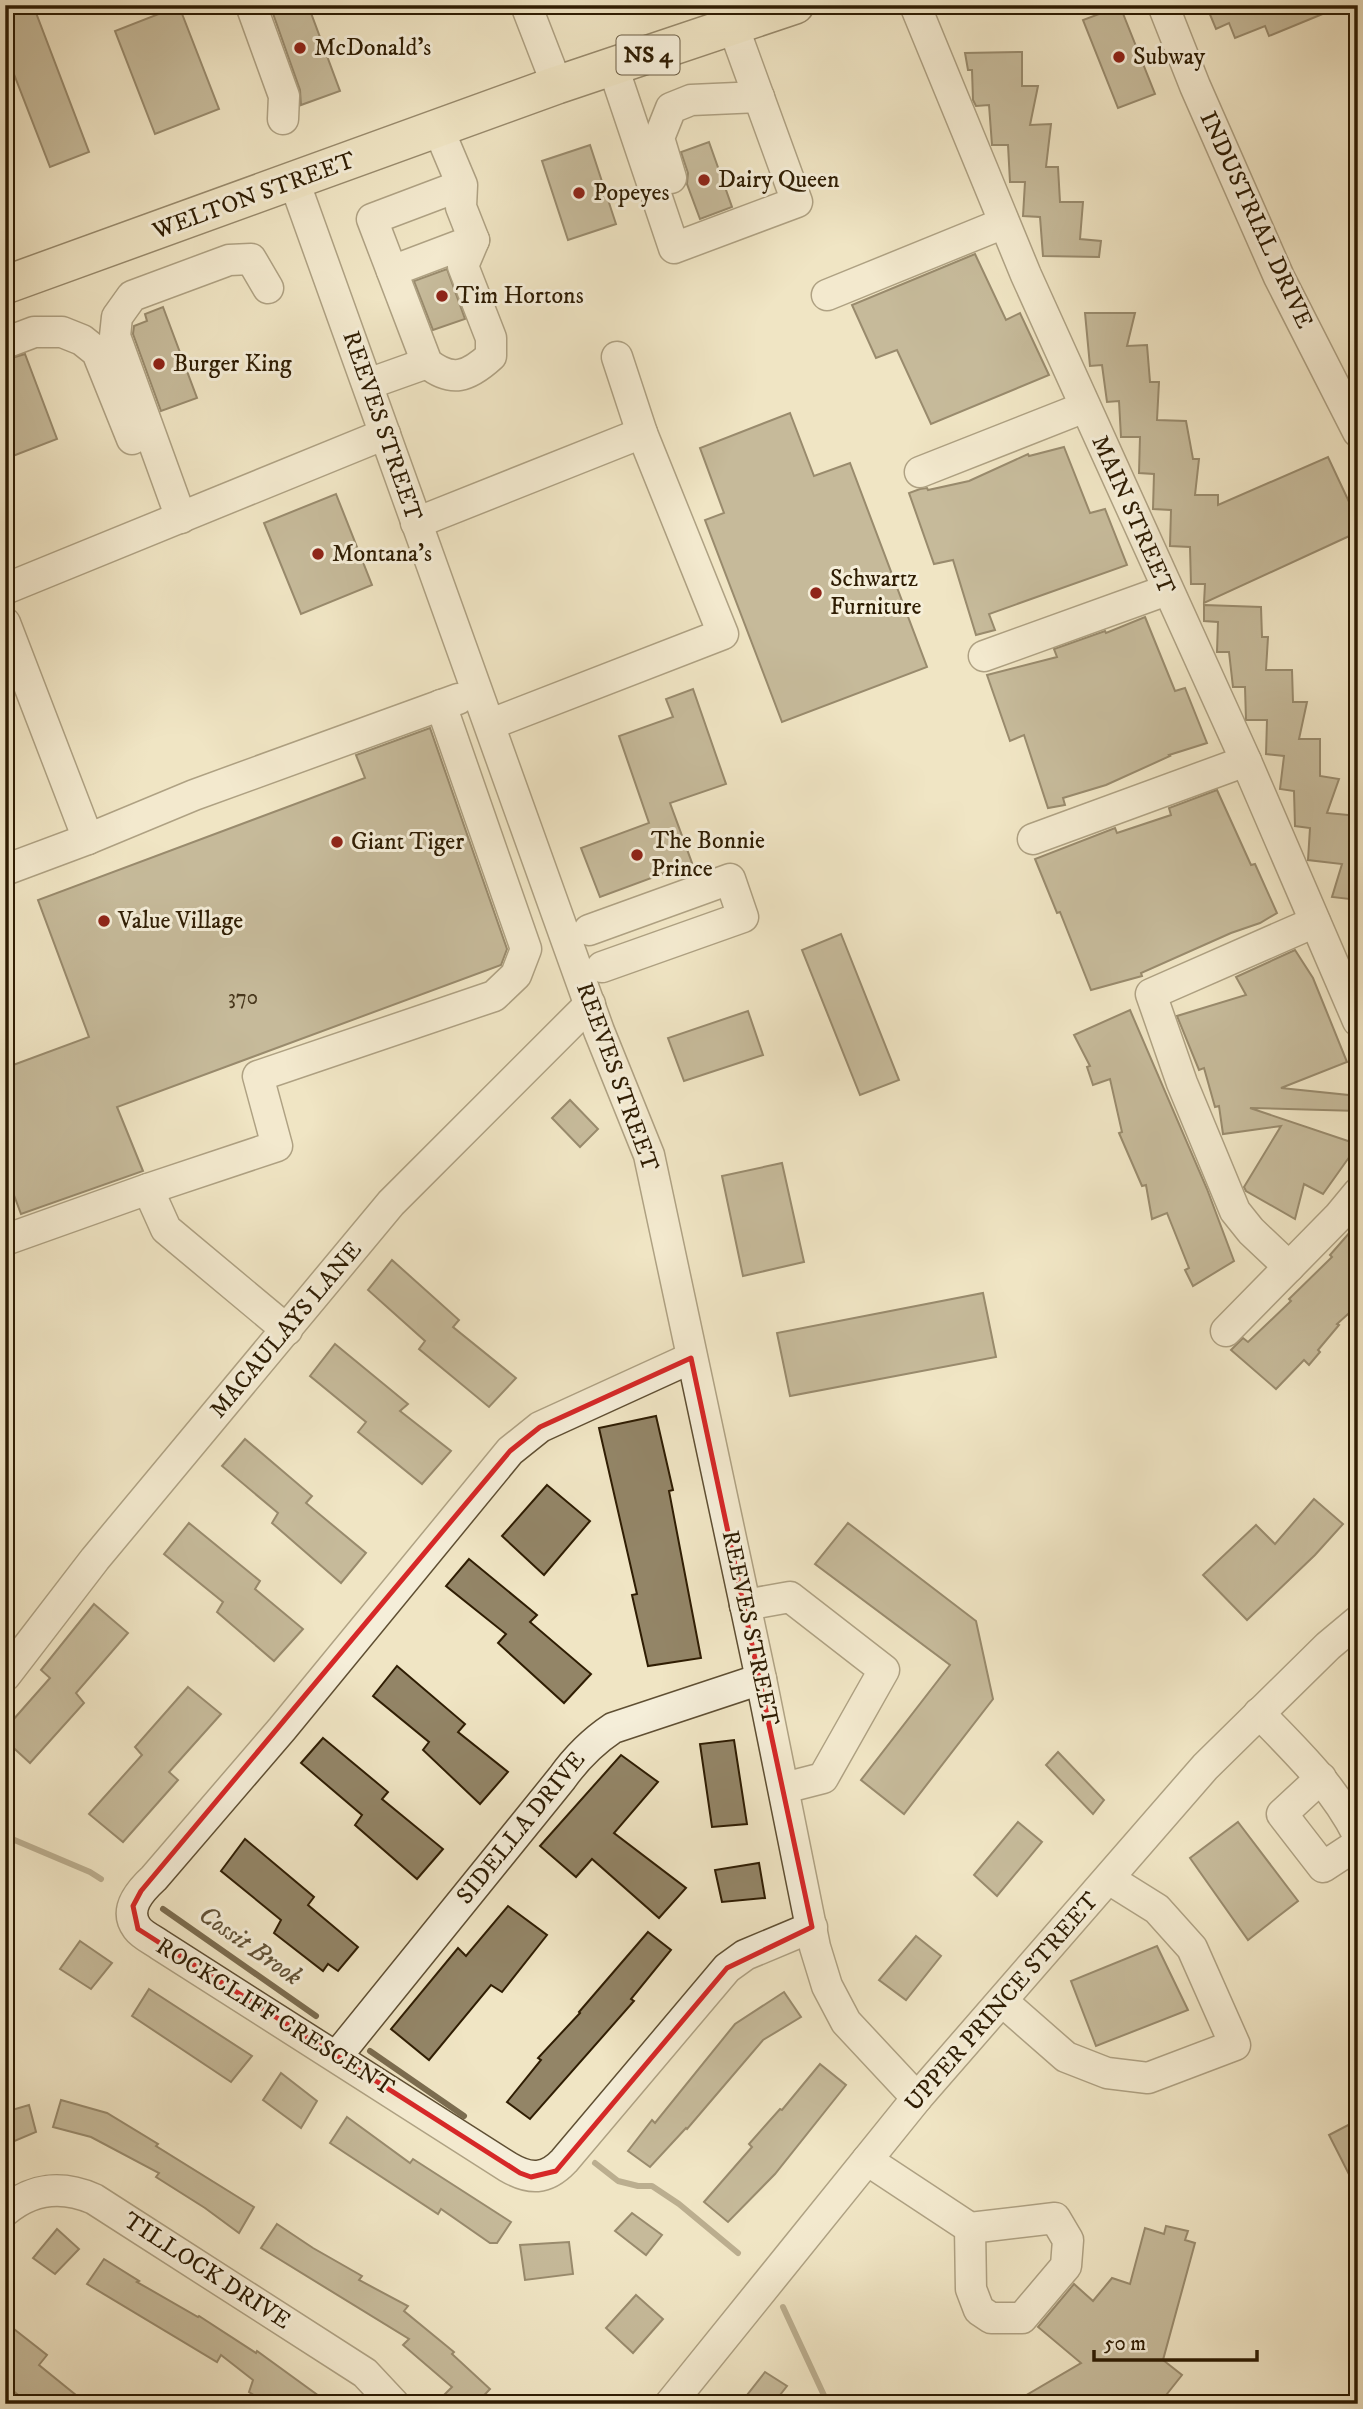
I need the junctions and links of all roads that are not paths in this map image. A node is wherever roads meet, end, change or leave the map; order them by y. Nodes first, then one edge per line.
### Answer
1 (251, 5) edge
2 (526, 5) edge
3 (795, 5) edge
4 (915, 5) edge
5 (1163, 5) edge
6 (733, 26) junction
7 (613, 67) junction
8 (557, 85) junction
9 (759, 97) junction
10 (283, 119) dead end
11 (438, 128) junction
12 (294, 181) junction
13 (462, 185) junction
14 (1004, 223) junction
15 (683, 244) junction
16 (469, 253) junction
17 (392, 271) junction
18 (5, 285) edge
19 (268, 288) dead end
20 (827, 295) dead end
21 (5, 343) edge
22 (617, 357) dead end
23 (427, 363) junction
24 (368, 384) junction
25 (1085, 407) junction
26 (1358, 432) edge
27 (642, 433) junction
28 (385, 435) junction
29 (920, 472) dead end
30 (173, 521) junction
31 (416, 523) junction
32 (5, 589) edge
33 (1167, 590) junction
34 (5, 624) edge
35 (984, 656) dead end
36 (479, 693) junction
37 (441, 705) junction
38 (491, 724) junction
39 (1246, 761) junction
40 (88, 839) junction
41 (1033, 839) dead end
42 (5, 870) edge
43 (1315, 922) junction
44 (589, 930) dead end
45 (602, 967) dead end
46 (590, 1004) junction
47 (1358, 1021) edge
48 (148, 1189) junction
49 (1358, 1193) edge
50 (5, 1240) edge
51 (1289, 1267) junction
52 (287, 1330) junction
53 (1226, 1331) dead end
54 (691, 1358) junction
55 (745, 1605) junction
56 (1358, 1621) edge
57 (5, 1676) edge
58 (761, 1679) junction
59 (1259, 1713) junction
60 (1321, 1778) junction
61 (784, 1788) junction
62 (1358, 1835) edge
63 (1358, 1844) edge
64 (1109, 1879) junction
65 (812, 1927) junction
66 (1002, 2001) junction
67 (337, 2056) junction
68 (917, 2098) junction
69 (867, 2160) junction
70 (5, 2211) edge
71 (970, 2228) dead end
72 (394, 2404) edge
73 (670, 2404) edge

1 - 10 street
2 - 8 street
3 - 6 main road, NS 4
4 - 14 street, MAIN STREET
5 - 26 street, INDUSTRIAL DRIVE
6 - 7 main road, NS 4
6 - 9 street
7 - 8 main road, NS 4
7 - 15 street
8 - 11 main road, WELTON STREET / NS 4
9 - 15 street
9 - 15 street
11 - 12 main road, WELTON STREET / NS 4
11 - 13 street
12 - 18 main road, WELTON STREET / NS 4
12 - 24 street, REEVES STREET
13 - 16 street
13 - 17 street
14 - 20 street
14 - 25 street, MAIN STREET
16 - 17 street
16 - 23 street
17 - 23 street
19 - 30 street
21 - 30 street
22 - 27 street
23 - 24 street
24 - 28 street, REEVES STREET
25 - 29 street
25 - 33 street, MAIN STREET
27 - 31 street
27 - 38 street
28 - 30 street
28 - 31 street, REEVES STREET
30 - 32 street
31 - 36 street, REEVES STREET
33 - 35 street
33 - 39 street, MAIN STREET
34 - 40 street
36 - 37 street
36 - 38 street, REEVES STREET
37 - 40 street
37 - 48 street
38 - 46 street, REEVES STREET
39 - 41 street
39 - 43 street, MAIN STREET
40 - 42 street
43 - 47 street, MAIN STREET
43 - 51 street
44 - 45 street
46 - 52 street, MACAULAYS LANE
46 - 54 street, REEVES STREET
48 - 50 street
48 - 52 street
49 - 51 street
51 - 53 street
52 - 57 street, MACAULAYS LANE
54 - 55 street, REEVES STREET
54 - 67 street, ROCKCLIFF CRESCENT
55 - 58 street, REEVES STREET
55 - 61 street
56 - 59 street, UPPER PRINCE STREET
58 - 61 street, REEVES STREET
58 - 67 street, SIDELLA DRIVE
59 - 60 street
59 - 64 street, UPPER PRINCE STREET
60 - 62 street
60 - 63 street
61 - 65 street, REEVES STREET
64 - 66 street, UPPER PRINCE STREET
64 - 66 street
65 - 67 street, ROCKCLIFF CRESCENT
65 - 68 street, REEVES STREET
66 - 68 street, UPPER PRINCE STREET
68 - 69 street, UPPER PRINCE STREET
69 - 71 street
69 - 73 street, UPPER PRINCE STREET
70 - 72 street, TILLOCK DRIVE

